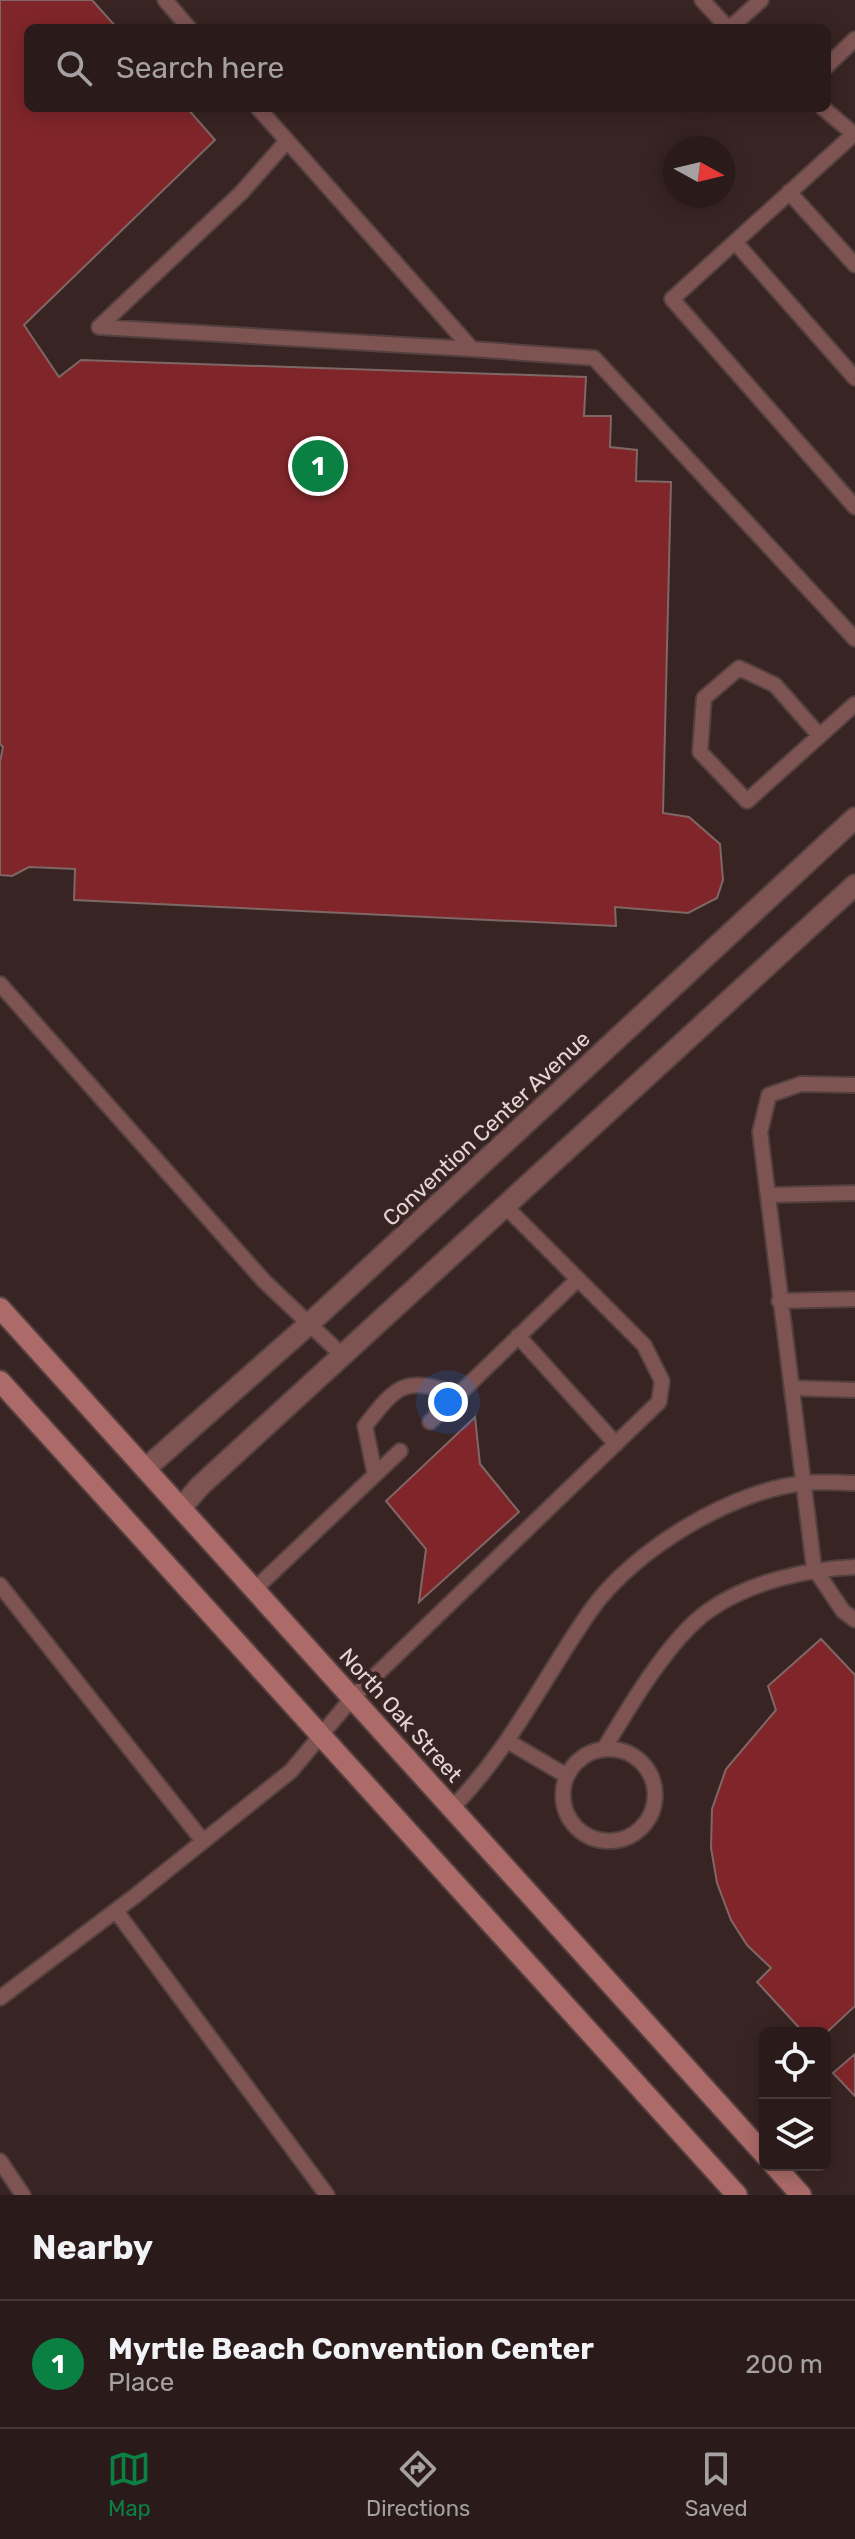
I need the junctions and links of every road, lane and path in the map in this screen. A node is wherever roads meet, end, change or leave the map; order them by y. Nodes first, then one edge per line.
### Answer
1 (165, 0) edge
2 (702, 0) edge
3 (761, 0) edge
4 (186, 24) edge
5 (725, 24) edge
6 (734, 24) edge
7 (855, 39) edge
8 (831, 62) edge
9 (262, 112) edge
10 (828, 112) edge
11 (855, 134) edge
12 (287, 141) junction
13 (789, 192) junction
14 (735, 242) junction
15 (855, 265) edge
16 (472, 349) junction
17 (855, 378) edge
18 (855, 507) edge
19 (855, 639) edge
20 (855, 704) edge
21 (818, 734) junction
22 (855, 818) edge
23 (855, 885) edge
24 (0, 984) edge
25 (855, 1085) edge
26 (855, 1193) edge
27 (771, 1195) junction
28 (505, 1206) junction
29 (578, 1279) junction
30 (855, 1299) edge
31 (779, 1301) junction
32 (0, 1308) edge
33 (309, 1324) junction
34 (518, 1336) junction
35 (342, 1355) junction
36 (0, 1381) edge
37 (793, 1388) junction
38 (855, 1390) edge
39 (459, 1394) junction
40 (430, 1422) dead end
41 (616, 1444) junction
42 (400, 1451) dead end
43 (145, 1469) junction
44 (375, 1475) junction
45 (804, 1483) junction
46 (855, 1483) edge
47 (181, 1508) junction
48 (855, 1567) edge
49 (814, 1568) junction
50 (0, 1585) edge
51 (255, 1589) junction
52 (855, 1620) edge
53 (353, 1697) junction
54 (319, 1736) junction
55 (509, 1742) junction
56 (604, 1749) junction
57 (567, 1776) junction
58 (451, 1809) junction
59 (203, 1841) junction
60 (116, 1911) junction
61 (0, 1998) edge
62 (759, 2148) edge
63 (0, 2161) edge
64 (779, 2171) edge
65 (23, 2195) edge
66 (327, 2195) edge
67 (737, 2195) edge
68 (801, 2195) edge

1 - 4 lane
2 - 5 lane
3 - 6 lane
7 - 8 lane
9 - 12 lane
10 - 11 lane
11 - 13 lane
12 - 16 lane
12 - 16 lane
13 - 14 lane
13 - 15 lane
14 - 17 lane
14 - 18 lane
16 - 19 lane
20 - 21 lane
21 - 21 lane
22 - 33 street, Convention Center Avenue
23 - 28 street
24 - 33 lane
25 - 27 lane
26 - 27 lane
27 - 31 lane
28 - 29 lane
28 - 35 street
29 - 34 lane
29 - 41 lane
30 - 31 lane
31 - 37 lane
32 - 43 main road, North Oak Street
33 - 35 lane
33 - 43 street, Convention Center Avenue
34 - 39 lane
34 - 41 lane
35 - 47 street
36 - 54 main road
37 - 38 lane
37 - 45 lane
39 - 40 lane
39 - 44 lane
41 - 53 lane
42 - 44 lane
43 - 47 main road, North Oak Street
44 - 51 lane
45 - 46 lane
45 - 49 lane
45 - 55 lane
47 - 51 main road, North Oak Street
48 - 49 lane
49 - 52 lane
49 - 56 lane
50 - 59 lane
51 - 53 main road, North Oak Street
53 - 54 lane
53 - 58 main road, North Oak Street
54 - 59 lane
54 - 67 main road
55 - 57 lane
55 - 58 lane
56 - 57 lane
56 - 57 lane
58 - 62 main road, North Oak Street
59 - 60 lane
60 - 61 lane
60 - 66 lane
63 - 65 lane
64 - 68 main road

